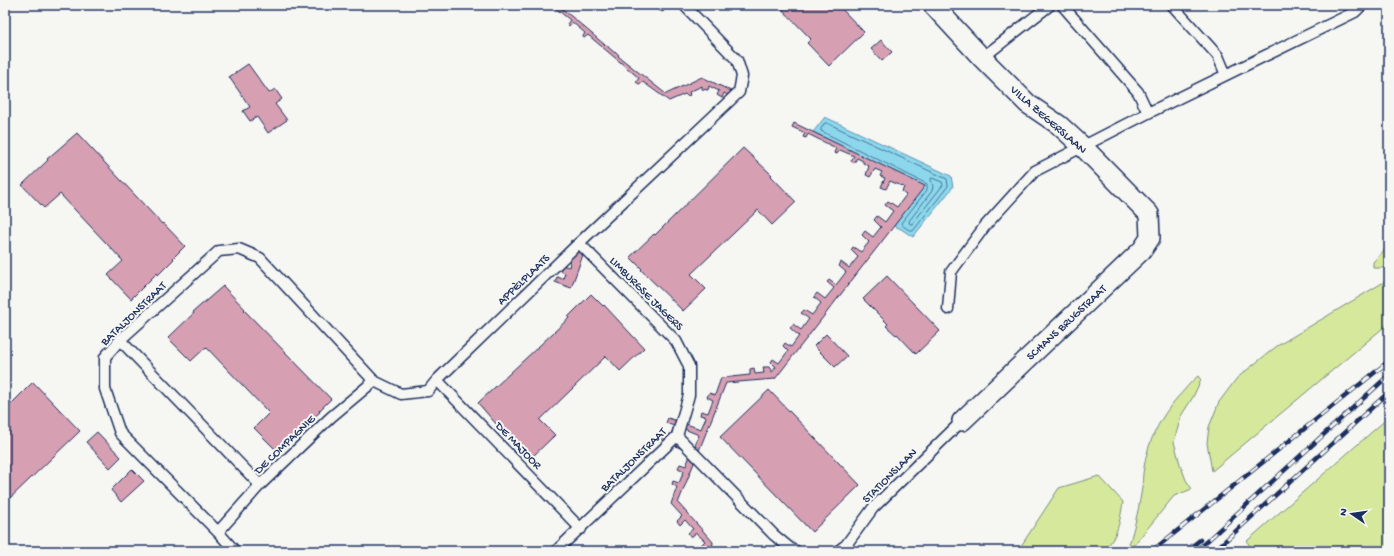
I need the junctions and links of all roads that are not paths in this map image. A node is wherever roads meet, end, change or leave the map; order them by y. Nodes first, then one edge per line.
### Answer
1 (684, 5) edge
2 (933, 5) edge
3 (1050, 5) edge
4 (1062, 5) edge
5 (1172, 5) edge
6 (1362, 5) edge
7 (982, 58) junction
8 (1226, 75) junction
9 (1148, 113) junction
10 (1083, 146) junction
11 (1148, 214) joint
12 (579, 243) junction
13 (239, 249) joint
14 (948, 309) dead end
15 (120, 340) junction
16 (689, 366) joint
17 (438, 380) junction
18 (374, 381) junction
19 (962, 421) joint
20 (677, 436) junction
21 (260, 485) junction
22 (581, 529) junction
23 (218, 532) junction
24 (234, 551) edge
25 (556, 551) edge
26 (796, 551) edge
27 (838, 551) edge

1 - 12 lane, APPÈLPLAATS
2 - 7 street, VILLA ZEGERSLAAN
3 - 7 lane
4 - 9 lane
5 - 8 lane
6 - 8 lane
7 - 10 street, VILLA ZEGERSLAAN
8 - 9 lane
9 - 10 lane
10 - 11 street, VILLA ZEGERSLAAN
10 - 14 lane
11 - 19 street, SCHANS BRUGSTRAAT
12 - 16 lane, LIMBURGSE JAGERS
12 - 17 lane, APPÈLPLAATS
13 - 15 lane, BATALJONSTRAAT
13 - 18 lane, APPÈLPLAATS
15 - 21 lane
15 - 23 lane, BATALJONSTRAAT
16 - 20 lane, BATALJONSTRAAT
17 - 18 lane, APPÈLPLAATS
17 - 22 lane, DE MAJOOR
18 - 21 lane, DE COMPAGNIE
19 - 27 lane, STATIONSLAAN
20 - 22 lane, BATALJONSTRAAT
20 - 26 lane
21 - 23 lane, DE COMPAGNIE
22 - 25 lane, BATALJONSTRAAT
23 - 24 lane, BATALJONSTRAAT

